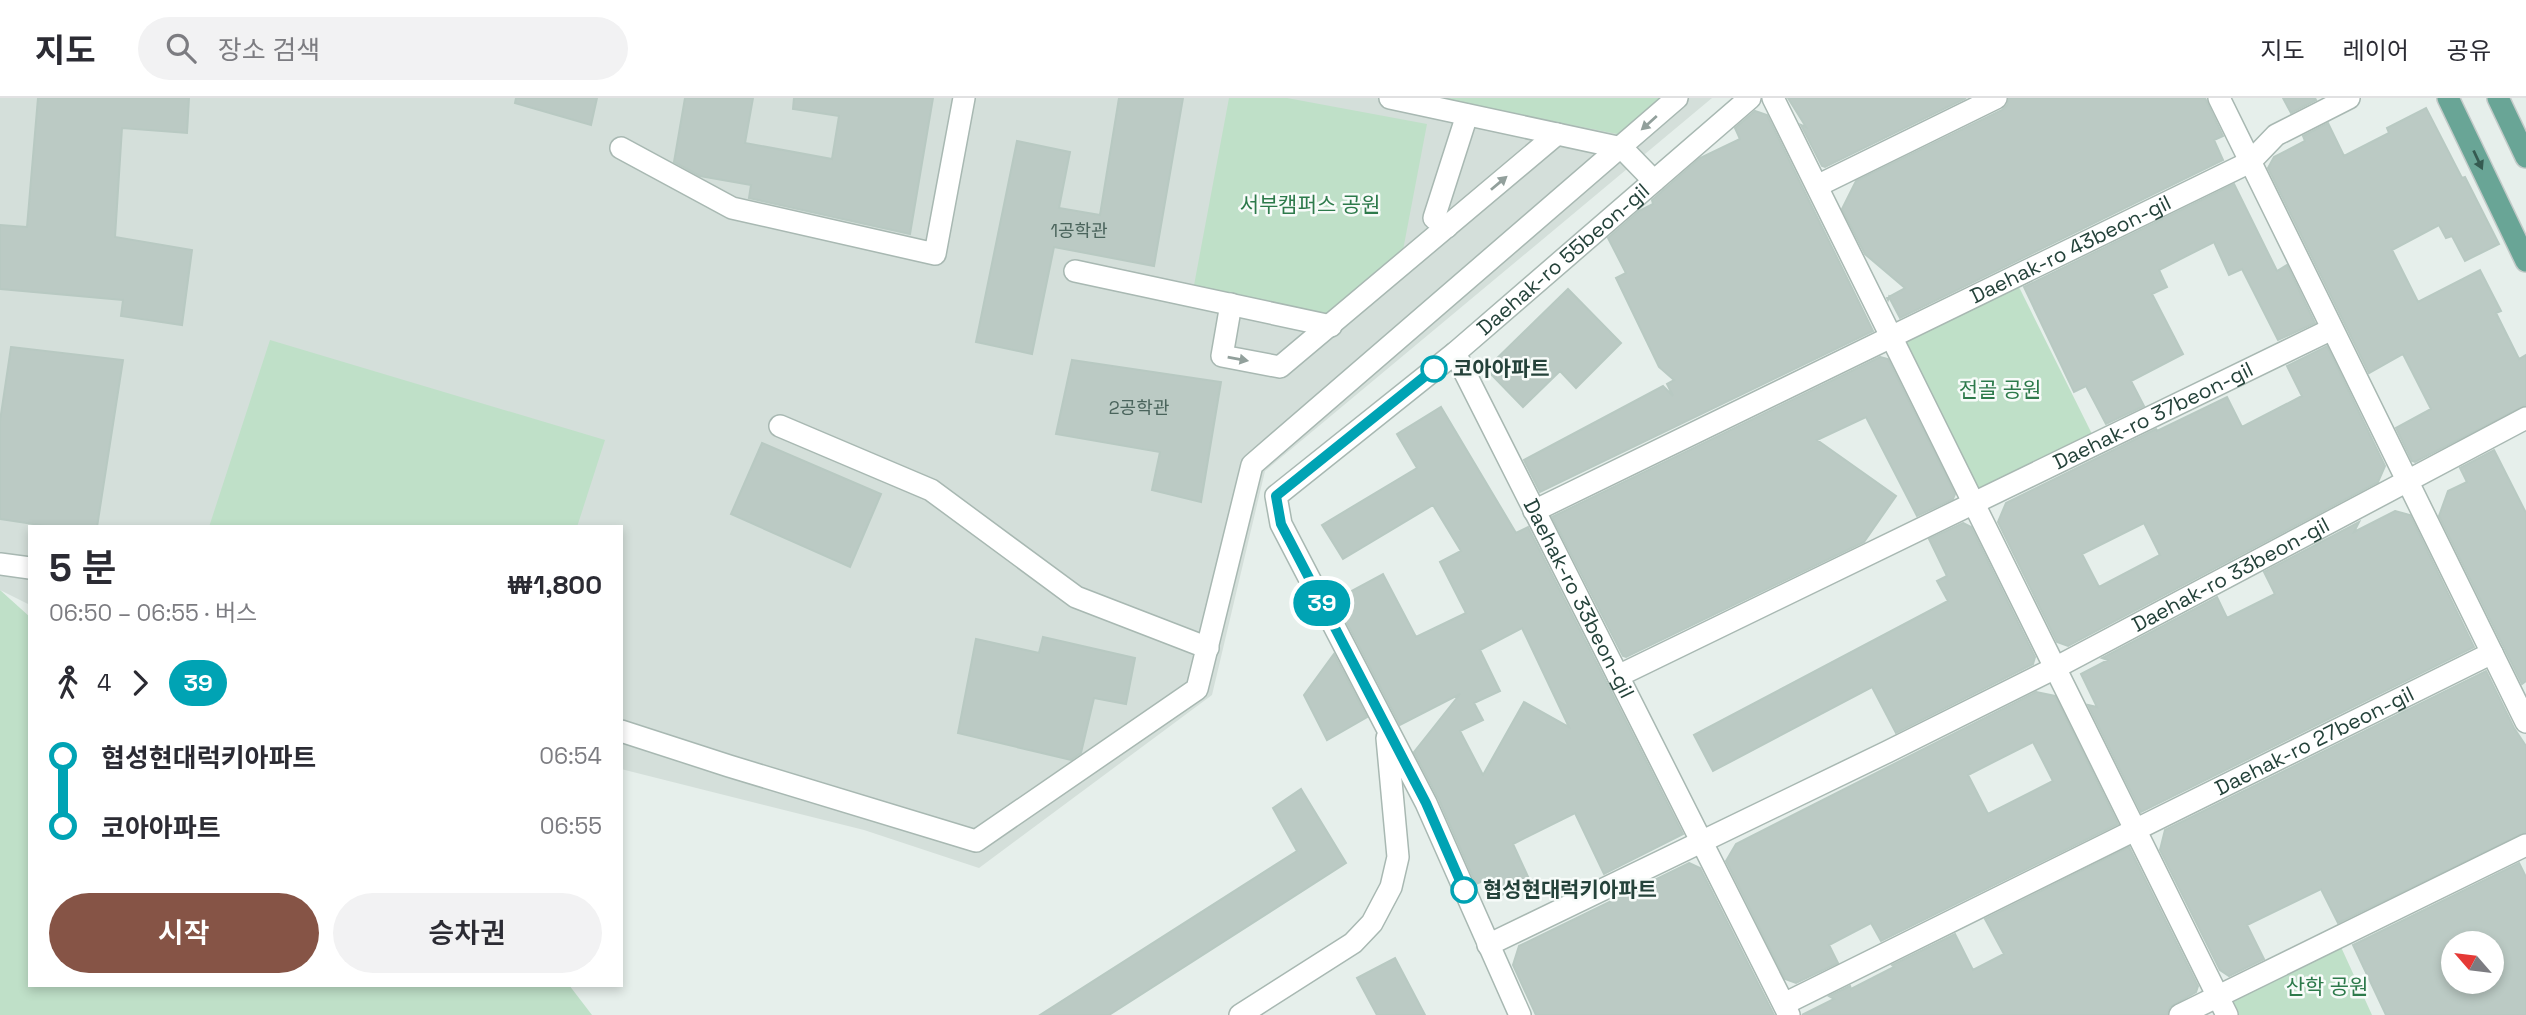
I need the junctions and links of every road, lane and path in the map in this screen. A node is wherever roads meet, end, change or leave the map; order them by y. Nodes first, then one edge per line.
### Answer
1 (964, 98) edge
2 (1390, 98) edge
3 (1677, 98) edge
4 (1750, 98) edge
5 (1773, 98) edge
6 (1996, 98) edge
7 (2219, 98) edge
8 (2349, 98) edge
9 (2448, 98) edge
10 (2498, 98) edge
11 (1467, 115) junction
12 (1557, 134) junction
13 (621, 148) dead end
14 (1622, 148) junction
15 (2526, 156) edge
16 (2250, 162) junction
17 (1654, 181) junction
18 (1817, 186) junction
19 (1447, 227) junction
20 (2526, 261) edge
21 (1074, 271) dead end
22 (1231, 304) junction
23 (1331, 326) junction
24 (2332, 329) junction
25 (1892, 337) junction
26 (1455, 353) junction
27 (2526, 418) edge
28 (780, 425) dead end
29 (2407, 481) junction
30 (1974, 503) junction
31 (1534, 511) junction
32 (0, 564) edge
33 (28, 568) edge
34 (1208, 648) junction
35 (2492, 653) junction
36 (2056, 668) junction
37 (1618, 676) junction
38 (2526, 722) edge
39 (1386, 726) junction
40 (623, 732) edge
41 (2135, 829) junction
42 (1702, 842) junction
43 (2526, 845) edge
44 (1488, 945) junction
45 (2222, 1006) edge
46 (1787, 1010) edge
47 (1240, 1015) edge
48 (1520, 1015) edge
49 (2180, 1015) edge

1 - 13 street
2 - 11 street
3 -> 14 street
4 - 17 street, Daehak-ro 55beon-gil
5 - 18 street
6 - 18 street
7 - 16 street
8 - 16 street, Daehak-ro 43beon-gil
9 -> 20 main road
10 - 15 main road
11 - 12 street
11 - 19 street
12 - 14 street
19 -> 12 street
14 - 17 street
14 - 34 street
16 - 24 street
16 - 25 street, Daehak-ro 43beon-gil
17 - 26 street, Daehak-ro 55beon-gil
18 - 25 street
19 - 23 street
21 - 22 street
22 - 23 street
22 -> 23 street
24 - 29 street
24 - 30 street, Daehak-ro 37beon-gil
25 - 30 street
25 - 31 street, Daehak-ro 43beon-gil
26 - 31 street, Daehak-ro 33beon-gil
26 - 39 street, Daehak-ro 55beon-gil
27 - 29 street, Daehak-ro 33beon-gil
28 - 34 street
29 - 35 street
29 - 36 street, Daehak-ro 33beon-gil
30 - 36 street
30 - 37 street, Daehak-ro 37beon-gil
31 - 37 street, Daehak-ro 33beon-gil
32 - 33 street
34 - 40 street
35 - 38 street
35 - 41 street, Daehak-ro 27beon-gil
36 - 41 street
36 - 42 street, Daehak-ro 33beon-gil
37 - 42 street, Daehak-ro 33beon-gil
39 - 44 street
39 - 47 street
41 - 45 street
41 - 46 street, Daehak-ro 27beon-gil
42 - 44 street, Daehak-ro 33beon-gil
42 - 46 street
43 - 45 street
44 - 48 street
45 - 49 street

